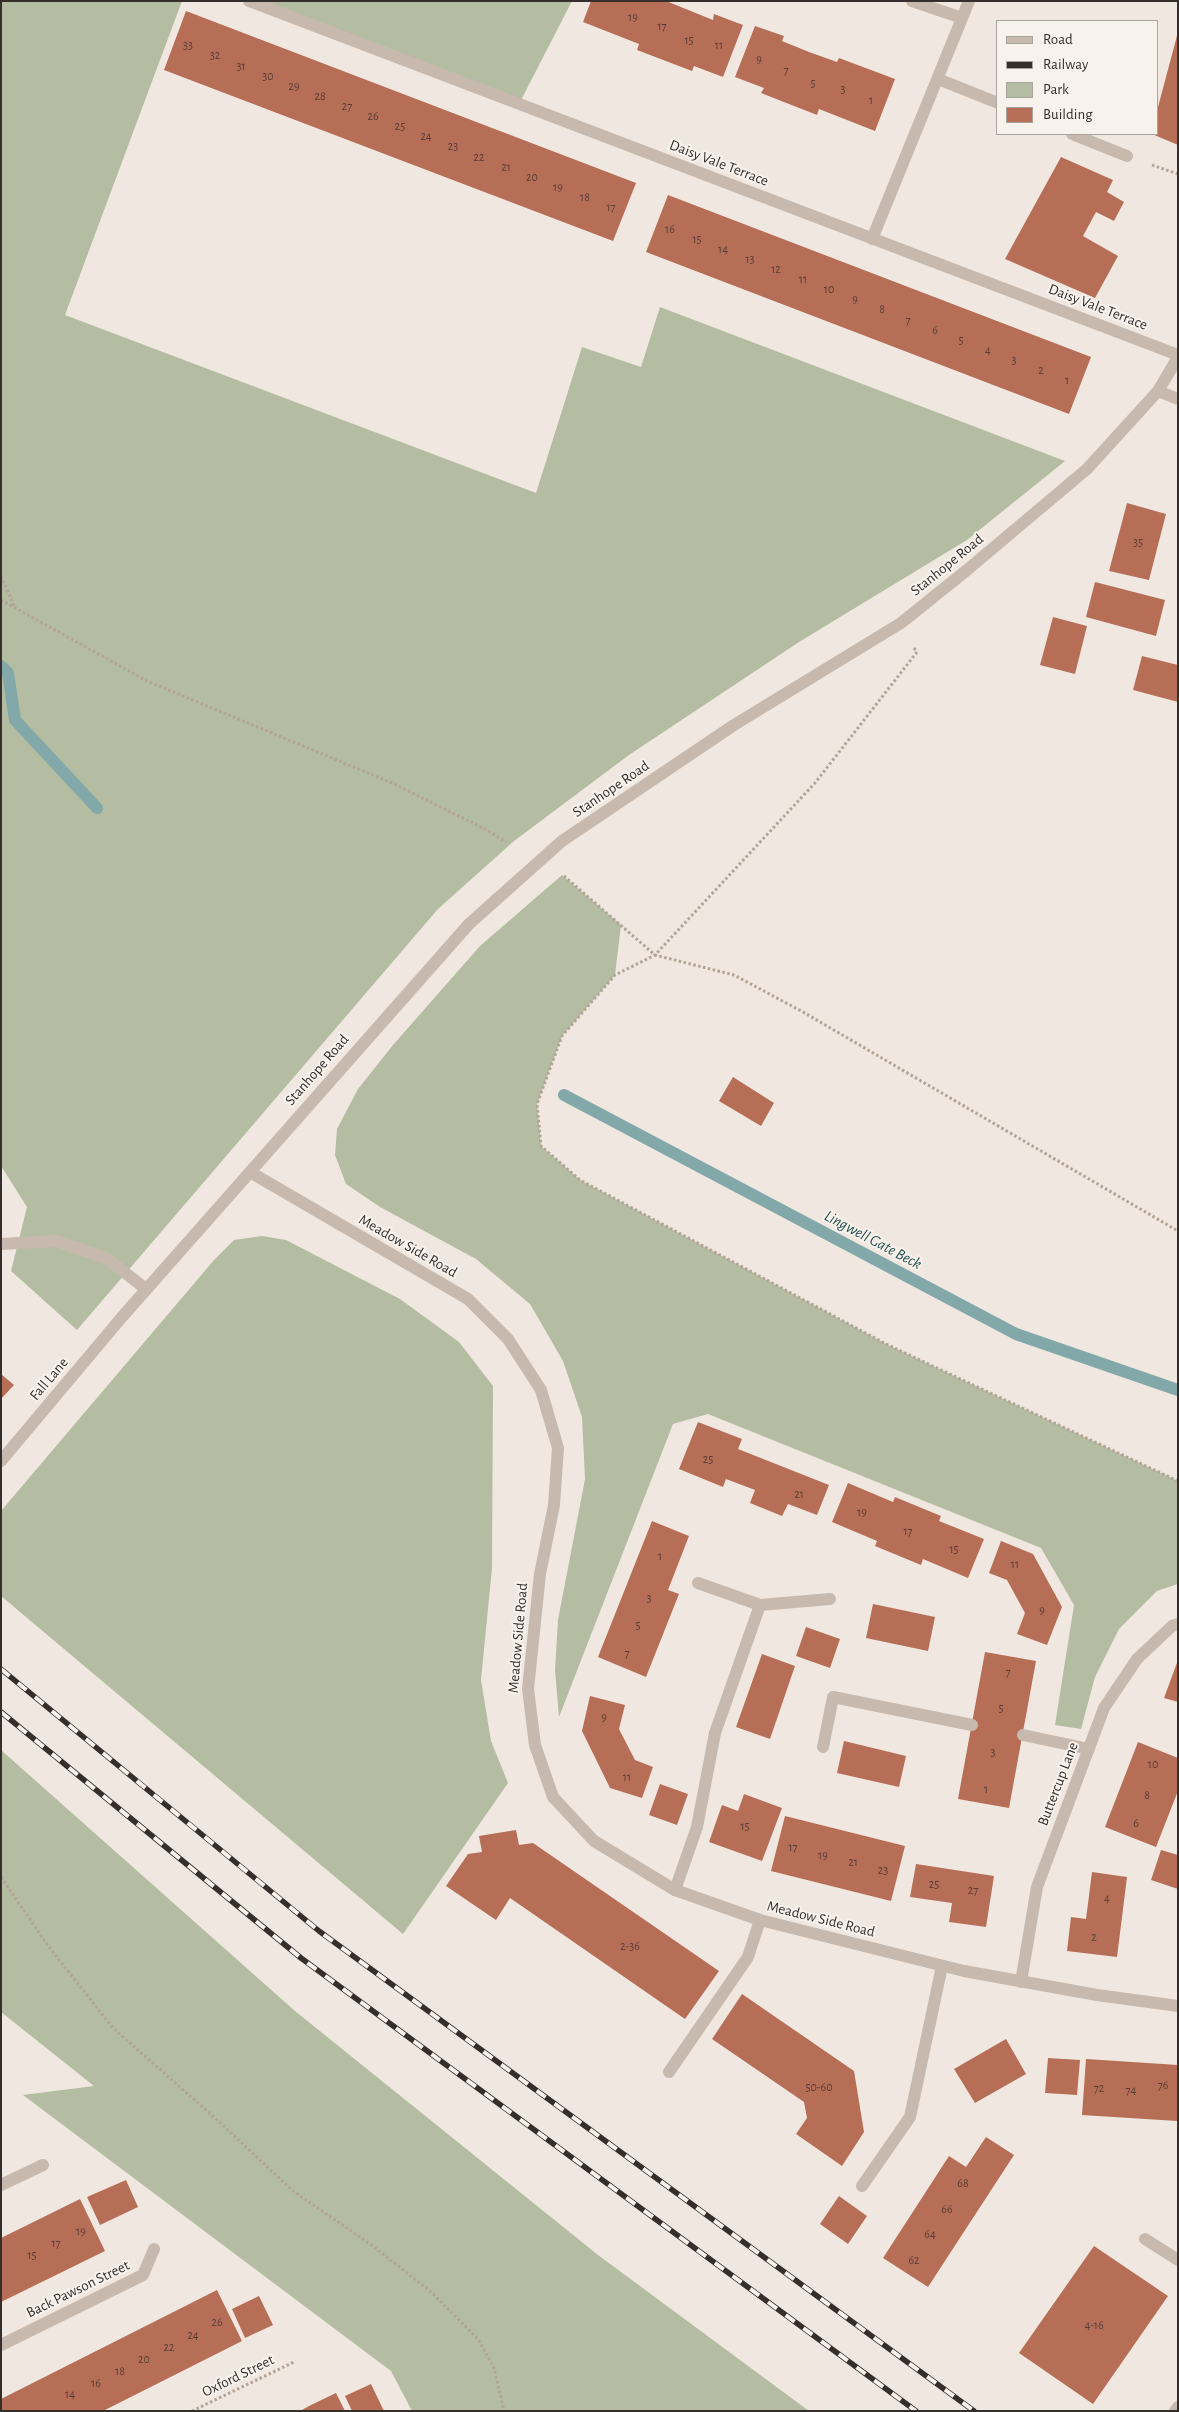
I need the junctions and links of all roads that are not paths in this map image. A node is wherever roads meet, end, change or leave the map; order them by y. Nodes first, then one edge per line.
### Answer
1 (249, 1) edge
2 (912, 1) edge
3 (969, 1) edge
4 (962, 18) junction
5 (938, 79) junction
6 (996, 103) edge
7 (1074, 135) edge
8 (1127, 156) dead end
9 (872, 238) junction
10 (1178, 356) edge
11 (1158, 391) junction
12 (1178, 399) edge
13 (250, 1172) junction
14 (1, 1244) edge
15 (146, 1290) junction
16 (122, 1317) joint
17 (1, 1461) edge
18 (698, 1583) dead end
19 (830, 1600) dead end
20 (760, 1605) junction
21 (1178, 1624) edge
22 (972, 1726) dead end
23 (1023, 1735) dead end
24 (823, 1747) dead end
25 (1089, 1749) junction
26 (675, 1890) junction
27 (760, 1920) junction
28 (942, 1966) junction
29 (1021, 1982) junction
30 (1178, 2006) edge
31 (669, 2072) dead end
32 (42, 2165) dead end
33 (1, 2185) edge
34 (862, 2186) dead end
35 (1145, 2239) dead end
36 (154, 2249) dead end
37 (1178, 2260) edge
38 (1, 2344) edge
39 (1178, 2408) edge
40 (1176, 2411) edge

1 - 9 street, Daisy Vale Terrace
2 - 4 street
3 - 4 street
4 - 5 street
5 - 6 street
5 - 9 street
7 - 8 street
9 - 10 street, Daisy Vale Terrace
10 - 11 street, Stanhope Road
11 - 12 street
11 - 13 street, Stanhope Road
13 - 15 street, Stanhope Road
13 - 26 street, Meadow Side Road
14 - 15 street
15 - 16 street, Stanhope Road
16 - 17 street, Fall Lane
18 - 20 street
19 - 20 street
20 - 26 street
21 - 25 street, Buttercup Lane
22 - 24 street
23 - 25 street
25 - 29 street, Buttercup Lane
26 - 27 street, Meadow Side Road
27 - 28 street, Meadow Side Road
27 - 31 street
28 - 29 street, Meadow Side Road
28 - 34 street
29 - 30 street, Meadow Side Road
32 - 33 street
35 - 37 street
36 - 38 street, Back Pawson Street
39 - 40 street

